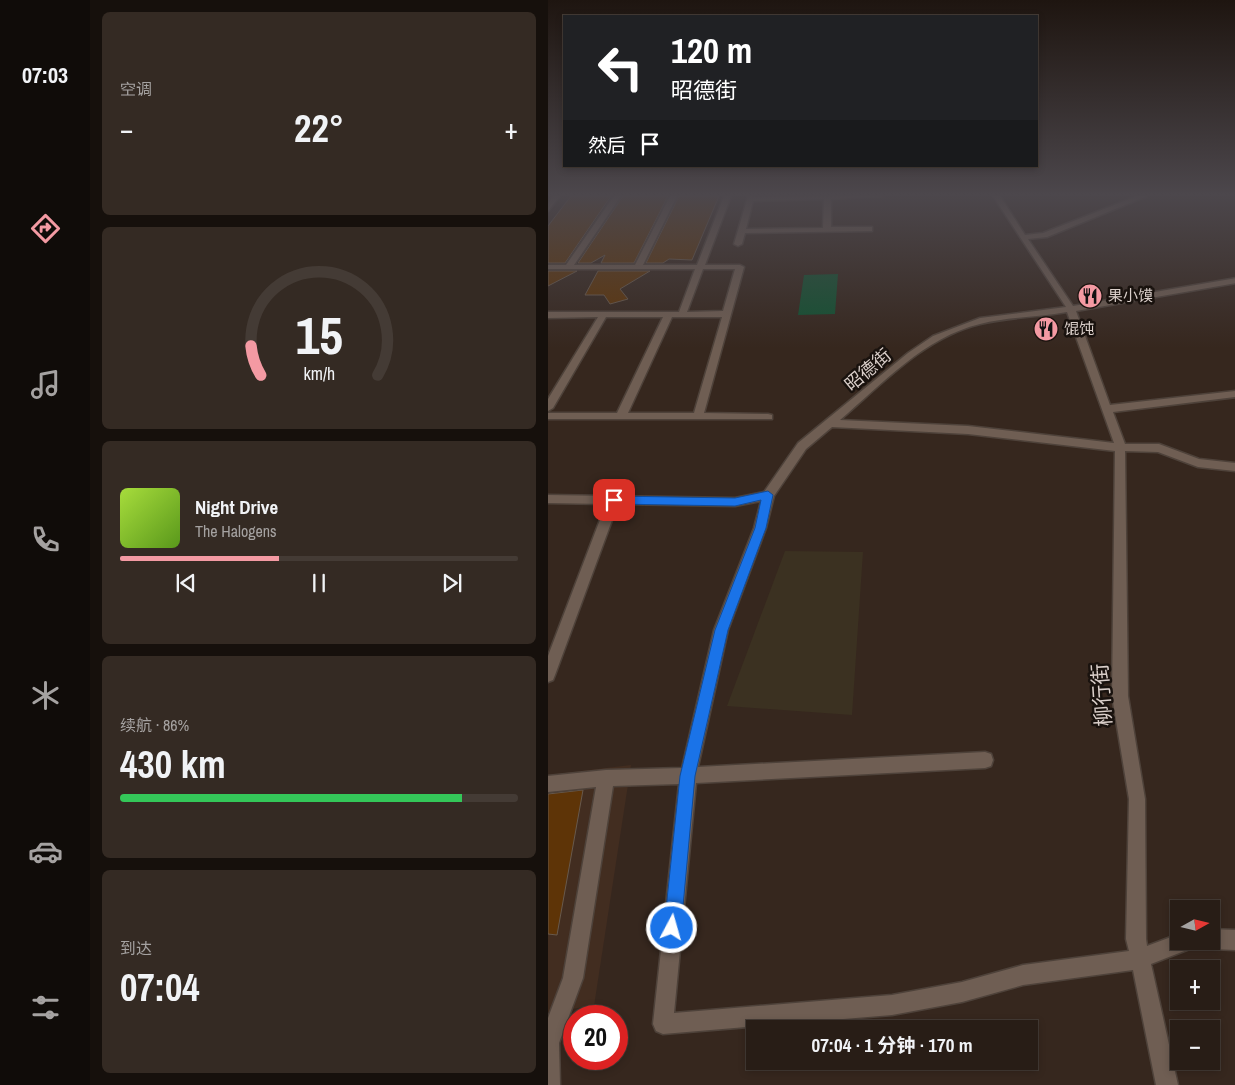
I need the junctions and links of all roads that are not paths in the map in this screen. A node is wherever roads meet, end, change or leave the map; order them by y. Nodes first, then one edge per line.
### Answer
1 (582, 247) edge
2 (648, 247) edge
3 (708, 247) edge
4 (1029, 247) edge
5 (548, 267) edge
6 (568, 267) junction
7 (638, 267) junction
8 (700, 267) junction
9 (1236, 280) edge
10 (1070, 307) junction
11 (604, 314) junction
12 (669, 314) junction
13 (682, 314) junction
14 (726, 314) junction
15 (548, 315) edge
16 (1236, 394) edge
17 (548, 408) edge
18 (1107, 409) junction
19 (548, 416) edge
20 (621, 416) junction
21 (698, 417) junction
22 (768, 417) dead end
23 (829, 423) junction
24 (1120, 446) junction
25 (1236, 467) edge
26 (768, 495) junction
27 (548, 499) edge
28 (614, 500) junction
29 (548, 675) edge
30 (984, 760) dead end
31 (688, 776) junction
32 (606, 778) junction
33 (548, 784) edge
34 (1220, 939) edge
35 (1236, 940) edge
36 (1170, 946) edge
37 (1140, 958) junction
38 (549, 1085) edge
39 (1167, 1085) edge

1 - 6 street
2 - 7 street
3 - 8 street
4 - 10 street, 柳行街
5 - 6 street
6 - 7 street
7 - 8 street
8 - 13 street
8 - 14 street
9 - 10 street, 昭德街
10 - 18 street, 柳行街
10 - 23 street, 昭德街
11 - 12 street
11 - 15 street
11 - 17 street
12 - 13 street
12 - 20 street
13 - 14 street
14 - 21 street
16 - 18 street
18 - 24 street, 柳行街
19 - 20 street
20 - 21 street
21 - 22 street
23 - 24 street
23 - 26 street, 昭德街
24 - 25 street
24 - 37 street, 柳行街
26 - 28 street
26 - 31 street
27 - 28 street
28 - 29 street
30 - 31 street
31 - 32 street
31 - 37 street
32 - 33 street
32 - 38 street
34 - 35 street
36 - 37 street
37 - 39 street, 柳行街

